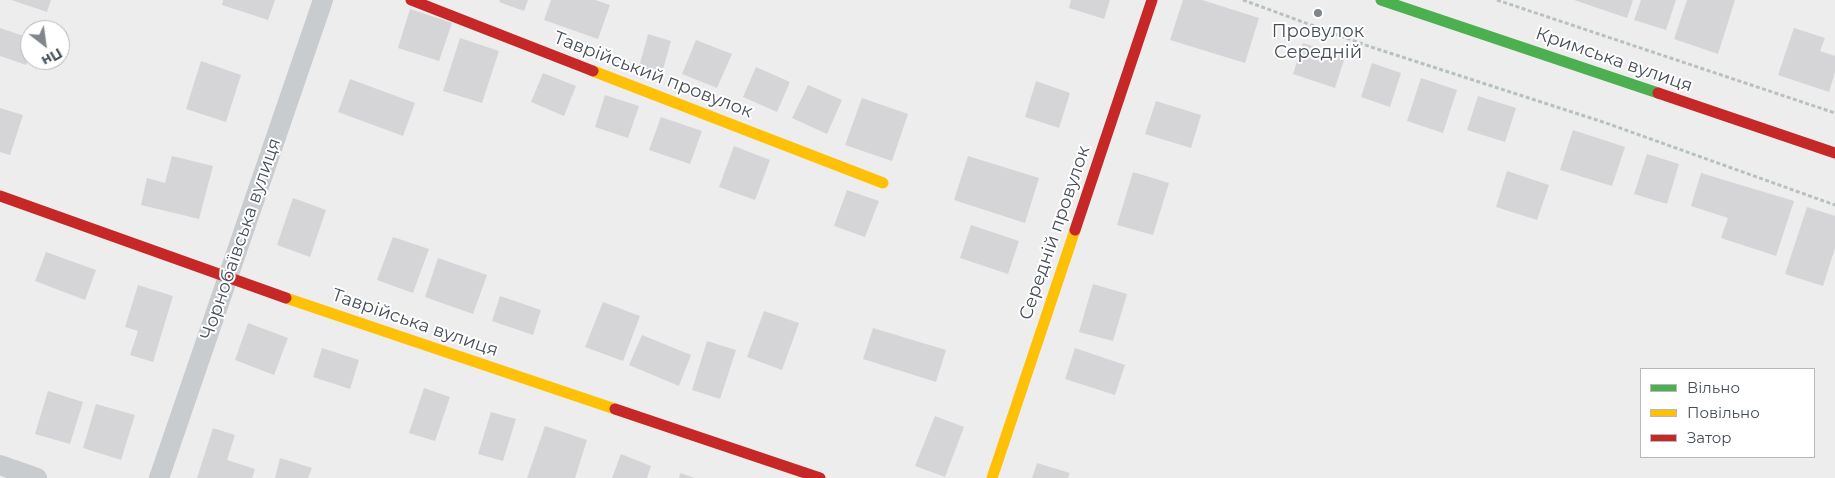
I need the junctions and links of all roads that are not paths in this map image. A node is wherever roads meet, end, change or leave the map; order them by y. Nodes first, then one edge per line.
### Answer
1 (323, 0) edge
2 (411, 0) edge
3 (1152, 0) edge
4 (1381, 0) edge
5 (1835, 153) edge
6 (883, 183) dead end
7 (0, 196) edge
8 (227, 278) junction
9 (0, 465) edge
10 (38, 478) edge
11 (159, 478) edge
12 (820, 478) edge
13 (992, 478) edge

1 - 8 street, Чорнобаївська вулиця
2 - 6 street, Таврійський провулок
3 - 13 street, Середній провулок
4 - 5 street, Кримська вулиця
7 - 8 street, Таврійська вулиця
8 - 11 street, Чорнобаївська вулиця
8 - 12 street, Таврійська вулиця
9 - 10 street

